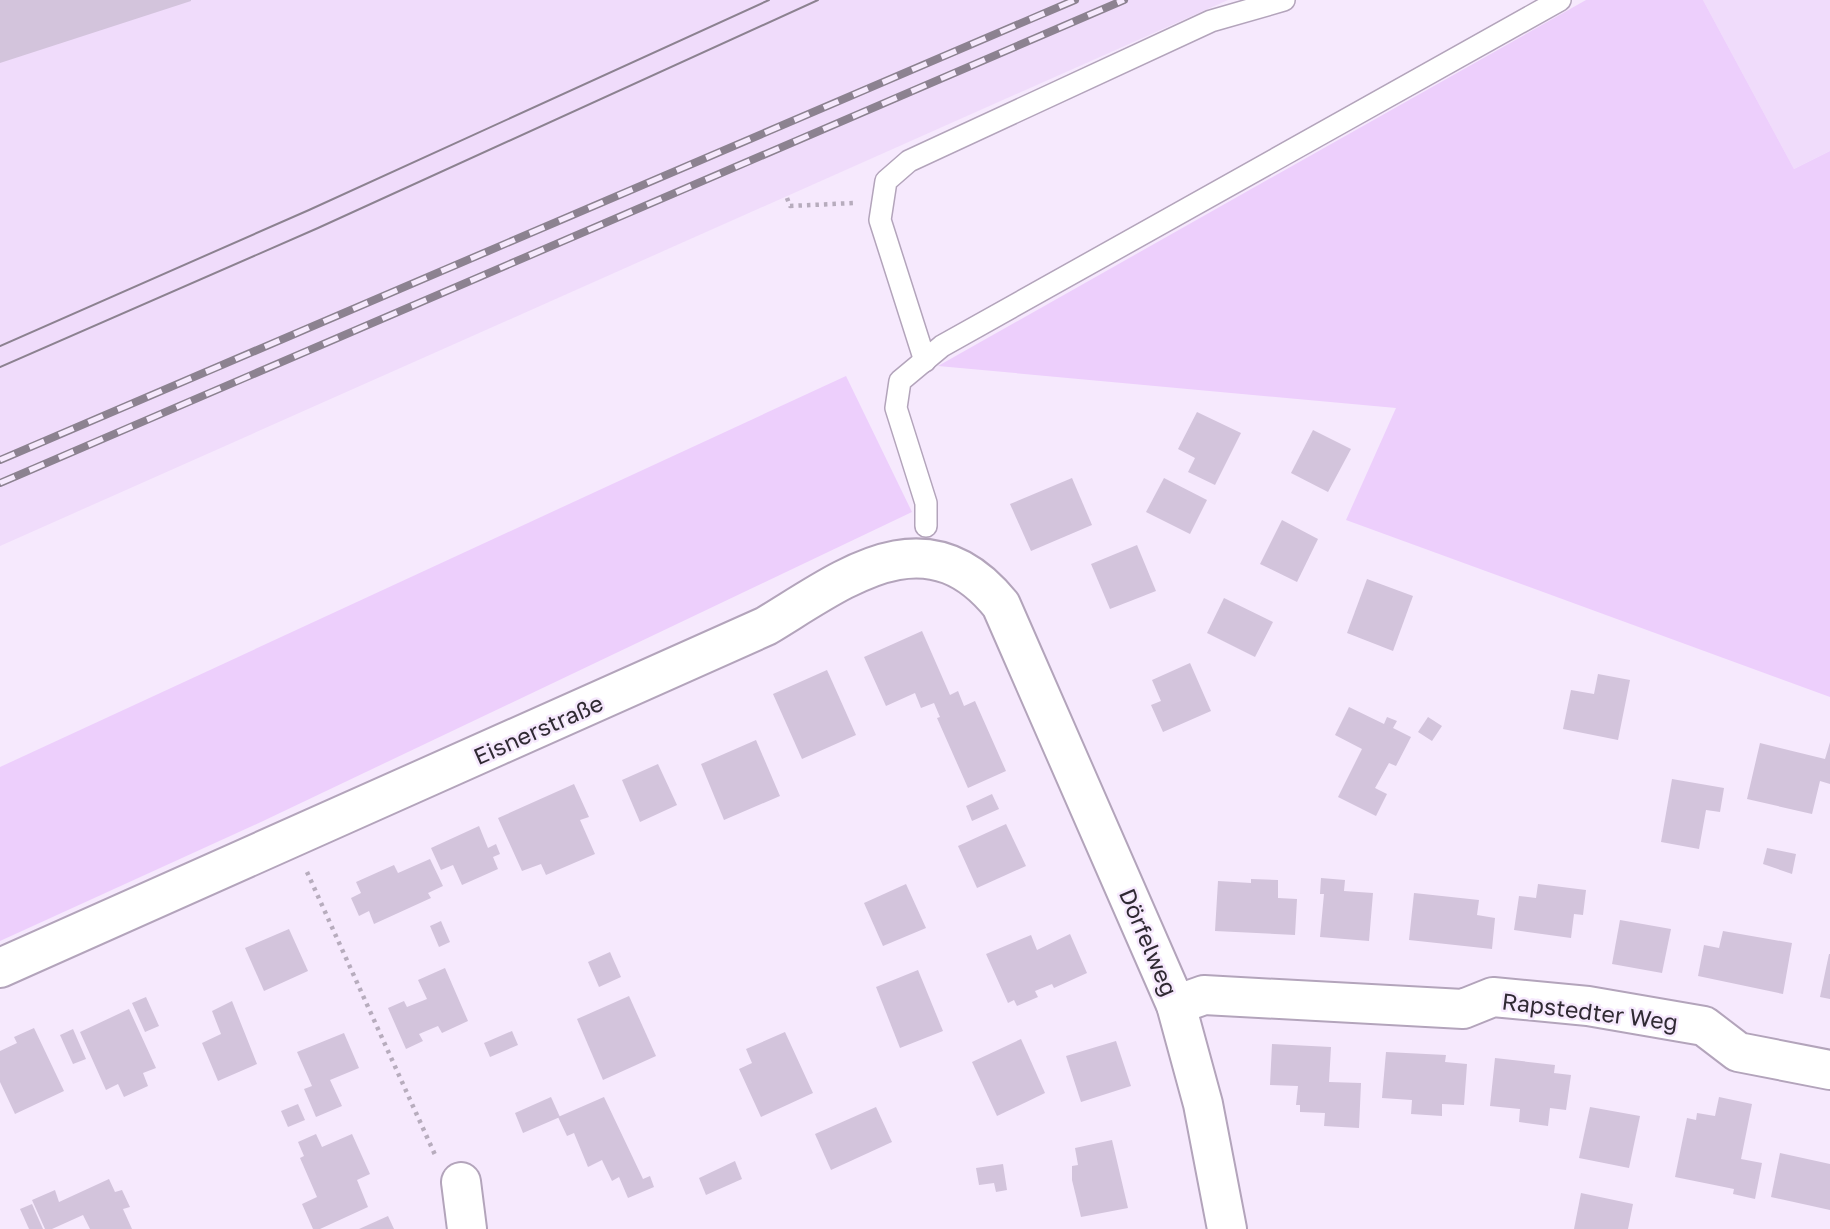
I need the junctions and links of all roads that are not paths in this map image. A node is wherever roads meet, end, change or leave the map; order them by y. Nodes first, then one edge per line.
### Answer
1 (1284, 0) edge
2 (1560, 0) edge
3 (925, 360) junction
4 (926, 526) dead end
5 (1029, 668) joint
6 (0, 968) edge
7 (1175, 1005) junction
8 (1830, 1070) edge
9 (461, 1182) road end
10 (467, 1229) edge
11 (1227, 1229) edge

1 - 3 lane
2 - 3 lane
3 - 4 lane
5 - 6 street, Eisnerstraße
5 - 7 street, Dörfelweg
7 - 8 street, Rapstedter Weg
7 - 11 street, Dörfelweg
9 - 10 street

